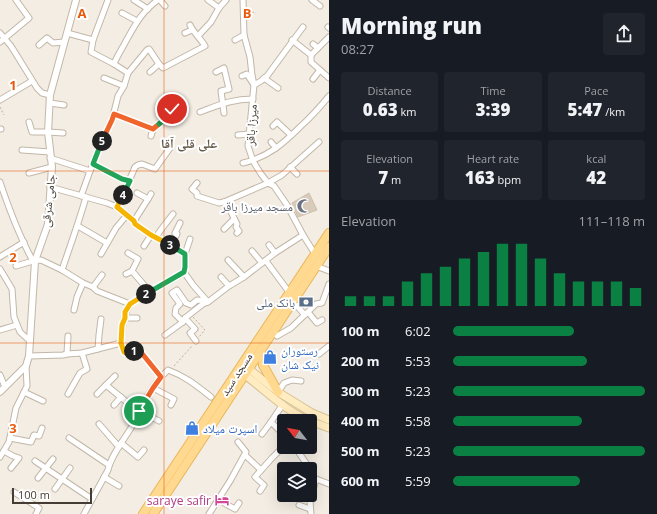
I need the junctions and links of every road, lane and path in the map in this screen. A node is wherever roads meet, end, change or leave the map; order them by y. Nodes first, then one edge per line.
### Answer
1 (16, 0) edge
2 (76, 0) edge
3 (108, 0) edge
4 (134, 0) edge
5 (159, 0) edge
6 (208, 0) edge
7 (226, 0) edge
8 (243, 0) edge
9 (312, 0) edge
10 (165, 6) dead end
11 (320, 6) dead end
12 (219, 8) junction
13 (148, 9) junction
14 (243, 11) junction
15 (122, 13) dead end
16 (256, 13) dead end
17 (137, 21) junction
18 (302, 27) dead end
19 (0, 33) edge
20 (67, 33) junction
21 (185, 33) dead end
22 (244, 35) junction
23 (198, 36) junction
24 (329, 37) edge
25 (93, 40) junction
26 (235, 40) dead end
27 (292, 40) junction
28 (2, 41) edge
29 (64, 42) junction
30 (313, 44) dead end
31 (39, 45) dead end
32 (318, 48) junction
33 (311, 55) junction
34 (114, 64) junction
35 (159, 64) junction
36 (320, 70) junction
37 (150, 72) dead end
38 (216, 72) dead end
39 (128, 73) junction
40 (328, 74) edge
41 (242, 76) dead end
42 (104, 78) dead end
43 (264, 78) junction
44 (313, 79) dead end
45 (32, 81) junction
46 (254, 85) junction
47 (124, 86) junction
48 (278, 88) dead end
49 (50, 95) junction
50 (329, 96) edge
51 (163, 99) dead end
52 (253, 99) junction
53 (0, 100) edge
54 (50, 103) junction
55 (223, 103) junction
56 (64, 105) dead end
57 (0, 107) edge
58 (200, 112) dead end
59 (224, 113) dead end
60 (114, 114) junction
61 (4, 115) dead end
62 (29, 122) dead end
63 (273, 126) dead end
64 (153, 129) junction
65 (48, 132) junction
66 (63, 133) dead end
67 (249, 134) junction
68 (238, 135) dead end
69 (291, 135) junction
70 (151, 136) dead end
71 (271, 142) dead end
72 (319, 142) dead end
73 (170, 148) dead end
74 (276, 148) junction
75 (22, 150) dead end
76 (50, 155) junction
77 (253, 161) junction
78 (243, 163) dead end
79 (93, 164) junction
80 (52, 167) junction
81 (290, 167) junction
82 (90, 171) junction
83 (30, 173) dead end
84 (297, 174) dead end
85 (130, 181) junction
86 (0, 182) edge
87 (268, 183) junction
88 (197, 184) dead end
89 (50, 187) junction
90 (137, 193) dead end
91 (151, 194) dead end
92 (83, 196) junction
93 (148, 199) junction
94 (224, 202) junction
95 (117, 207) junction
96 (173, 214) dead end
97 (127, 215) junction
98 (234, 219) junction
99 (134, 221) junction
100 (180, 223) dead end
101 (78, 226) junction
102 (224, 229) dead end
103 (237, 233) dead end
104 (329, 233) edge
105 (303, 235) junction
106 (153, 236) junction
107 (190, 239) dead end
108 (24, 242) junction
109 (107, 243) junction
110 (171, 245) junction
111 (269, 245) dead end
112 (144, 246) dead end
113 (329, 247) edge
114 (252, 251) dead end
115 (128, 252) dead end
116 (275, 253) junction
117 (100, 254) dead end
118 (185, 254) junction
119 (315, 254) junction
120 (0, 256) edge
121 (228, 260) dead end
122 (34, 261) junction
123 (264, 262) junction
124 (16, 266) dead end
125 (316, 266) junction
126 (0, 269) edge
127 (185, 269) junction
128 (62, 270) junction
129 (132, 271) junction
130 (329, 271) edge
131 (126, 274) dead end
132 (102, 275) dead end
133 (221, 277) dead end
134 (244, 277) junction
135 (83, 283) junction
136 (329, 284) edge
137 (229, 286) junction
138 (93, 287) junction
139 (150, 292) junction
140 (289, 292) junction
141 (208, 302) junction
142 (130, 304) junction
143 (296, 304) dead end
144 (74, 310) dead end
145 (307, 314) junction
146 (101, 318) dead end
147 (125, 318) junction
148 (137, 318) dead end
149 (184, 320) junction
150 (322, 320) dead end
151 (17, 325) junction
152 (0, 330) edge
153 (166, 335) dead end
154 (68, 336) dead end
155 (277, 336) dead end
156 (30, 341) junction
157 (196, 341) dead end
158 (121, 343) junction
159 (329, 346) edge
160 (98, 349) junction
161 (261, 351) junction
162 (82, 352) junction
163 (67, 354) junction
164 (319, 354) dead end
165 (29, 356) junction
166 (26, 366) junction
167 (244, 369) junction
168 (0, 375) edge
169 (115, 376) dead end
170 (161, 377) junction
171 (301, 381) dead end
172 (106, 385) junction
173 (5, 386) junction
174 (153, 388) junction
175 (0, 392) edge
176 (24, 392) junction
177 (278, 392) junction
178 (68, 394) dead end
179 (97, 394) dead end
180 (121, 397) junction
181 (211, 397) dead end
182 (43, 401) dead end
183 (283, 404) junction
184 (114, 405) dead end
185 (171, 405) dead end
186 (139, 411) junction
187 (296, 414) edge
188 (329, 420) edge
189 (159, 421) dead end
190 (271, 422) junction
191 (99, 424) dead end
192 (317, 424) edge
193 (42, 428) dead end
194 (277, 428) edge
195 (329, 428) edge
196 (262, 434) dead end
197 (10, 438) junction
198 (69, 438) dead end
199 (238, 442) dead end
200 (120, 445) junction
201 (144, 450) dead end
202 (4, 451) junction
203 (277, 453) edge
204 (245, 455) junction
205 (0, 457) edge
206 (53, 459) dead end
207 (35, 461) dead end
208 (109, 465) junction
209 (11, 468) dead end
210 (46, 468) junction
211 (70, 468) dead end
212 (261, 470) junction
213 (104, 477) junction
214 (38, 478) dead end
215 (63, 479) junction
216 (317, 479) edge
217 (329, 484) edge
218 (119, 486) dead end
219 (56, 489) dead end
220 (260, 491) dead end
221 (14, 492) dead end
222 (220, 498) junction
223 (92, 499) junction
224 (310, 502) edge
225 (239, 503) dead end
226 (299, 505) dead end
227 (311, 512) edge
228 (156, 513) edge
229 (36, 514) edge
230 (84, 514) edge
231 (144, 514) edge
232 (209, 514) edge

1 - 28 street
2 - 20 street, جامی شرقی
3 - 25 street
4 - 13 street
5 - 10 street
5 - 13 street
6 - 12 street
7 - 12 street
8 - 14 street, میرزا باقر
9 - 11 street
12 - 23 street
13 - 17 street
14 - 16 path
14 - 22 street, میرزا باقر
15 - 17 street
17 - 34 street
18 - 27 street
19 - 28 street
20 - 25 street
20 - 29 street, جامی شرقی
21 - 23 street
22 - 26 street
22 - 46 street, میرزا باقر
23 - 35 street
24 - 32 street
25 - 34 street
27 - 33 street
27 - 43 street
28 - 45 street
29 - 31 street
29 - 49 street, جامی شرقی
30 - 32 street
32 - 33 street
33 - 36 street
34 - 39 street
35 - 37 street
35 - 39 street
36 - 40 street
36 - 44 street
38 - 55 street
39 - 47 street
41 - 46 street
42 - 47 street
43 - 46 street
43 - 48 street
45 - 49 street
45 - 53 street
46 - 52 street, میرزا باقر
47 - 60 street
49 - 54 street, جامی شرقی
50 - 69 street
51 - 64 street
52 - 55 street
52 - 67 street, میرزا باقر
54 - 56 street
54 - 65 street, جامی شرقی
55 - 58 street
55 - 59 street
57 - 61 path
60 - 64 street
60 - 79 street
62 - 65 street
63 - 69 street
64 - 70 street
65 - 66 street
65 - 76 street, جامی شرقی
67 - 68 street
67 - 77 street, میرزا باقر
69 - 74 street
71 - 74 street
72 - 81 street
73 - 85 street
74 - 77 street
75 - 76 street
76 - 80 street, جامی شرقی
76 - 82 street
77 - 78 street
77 - 87 street, میرزا باقر
79 - 82 street
79 - 85 street
80 - 83 street
80 - 89 street, جامی شرقی
81 - 84 street
81 - 87 street
82 - 92 street
85 - 95 street
86 - 108 street
87 - 94 street
87 - 105 street, میرزا باقر
88 - 94 street
89 - 92 street
89 - 122 street, جامی شرقی
90 - 93 street
91 - 93 street
92 - 95 street
92 - 101 street
93 - 99 street
94 - 98 street
95 - 97 street
96 - 106 street
97 - 99 street
97 - 109 street
98 - 102 street
98 - 103 street
99 - 106 street
100 - 110 street
101 - 109 street
101 - 128 street
104 - 119 main road, مسجد سید
105 - 116 street
105 - 119 street, میرزا باقر
106 - 110 street
106 - 112 street
107 - 118 street
108 - 120 street
108 - 122 street
109 - 117 street
110 - 118 street
111 - 116 street
113 - 125 main road, مسجد سید
114 - 123 street
115 - 129 street
116 - 123 street
118 - 127 street
119 - 140 main road, مسجد سید
121 - 134 street
122 - 124 street
122 - 128 street
122 - 156 street, جامی شرقی
123 - 134 street
123 - 140 street
125 - 130 street
125 - 161 main road, مسجد سید
126 - 151 street
127 - 139 street
127 - 141 street
128 - 135 street
129 - 131 street
129 - 139 street
132 - 138 street
133 - 137 street
134 - 137 street
135 - 138 street
135 - 144 street
136 - 145 street
137 - 141 street
138 - 142 street
139 - 142 street
140 - 167 main road, مسجد سید
141 - 149 street
141 - 149 street
142 - 147 street
143 - 145 street
145 - 150 street
145 - 155 street
146 - 160 street
147 - 148 street
147 - 158 street
149 - 153 street
149 - 157 street
151 - 152 street
151 - 156 street
154 - 163 street
156 - 165 street, جامی شرقی
158 - 160 street
158 - 170 lane
159 - 164 street
160 - 162 street
161 - 167 main road, مسجد سید
161 - 177 main road
162 - 163 street
162 - 178 street
163 - 165 street
165 - 166 street, جامی شرقی
166 - 173 street, جامی شرقی
166 - 176 street
167 - 177 main road
167 - 183 main road
167 - 228 main road, مسجد سید
167 - 231 main road, مسجد سید
168 - 173 street
169 - 172 street
170 - 174 street
170 - 181 street
171 - 177 street
172 - 179 street
172 - 180 street
173 - 175 street, جامی شرقی
174 - 185 street
174 - 186 street
176 - 182 street
176 - 197 street
177 - 188 main road
180 - 184 street
180 - 186 street
183 - 187 main road
183 - 190 street
186 - 189 street
186 - 200 street
190 - 194 street
190 - 196 street
191 - 200 street
192 - 195 main road
193 - 197 street
197 - 202 street
198 - 208 street
199 - 204 street
200 - 201 street
200 - 208 street
202 - 205 street
202 - 209 street
203 - 212 street
204 - 212 street
204 - 222 street
206 - 210 street
207 - 210 street
208 - 213 street
210 - 214 street
210 - 215 street
211 - 215 street
212 - 220 street
213 - 218 street
213 - 223 street
215 - 219 street
215 - 223 street
216 - 217 street
221 - 229 street
222 - 225 street
222 - 232 street
223 - 230 street
224 - 227 street
226 - 227 street

